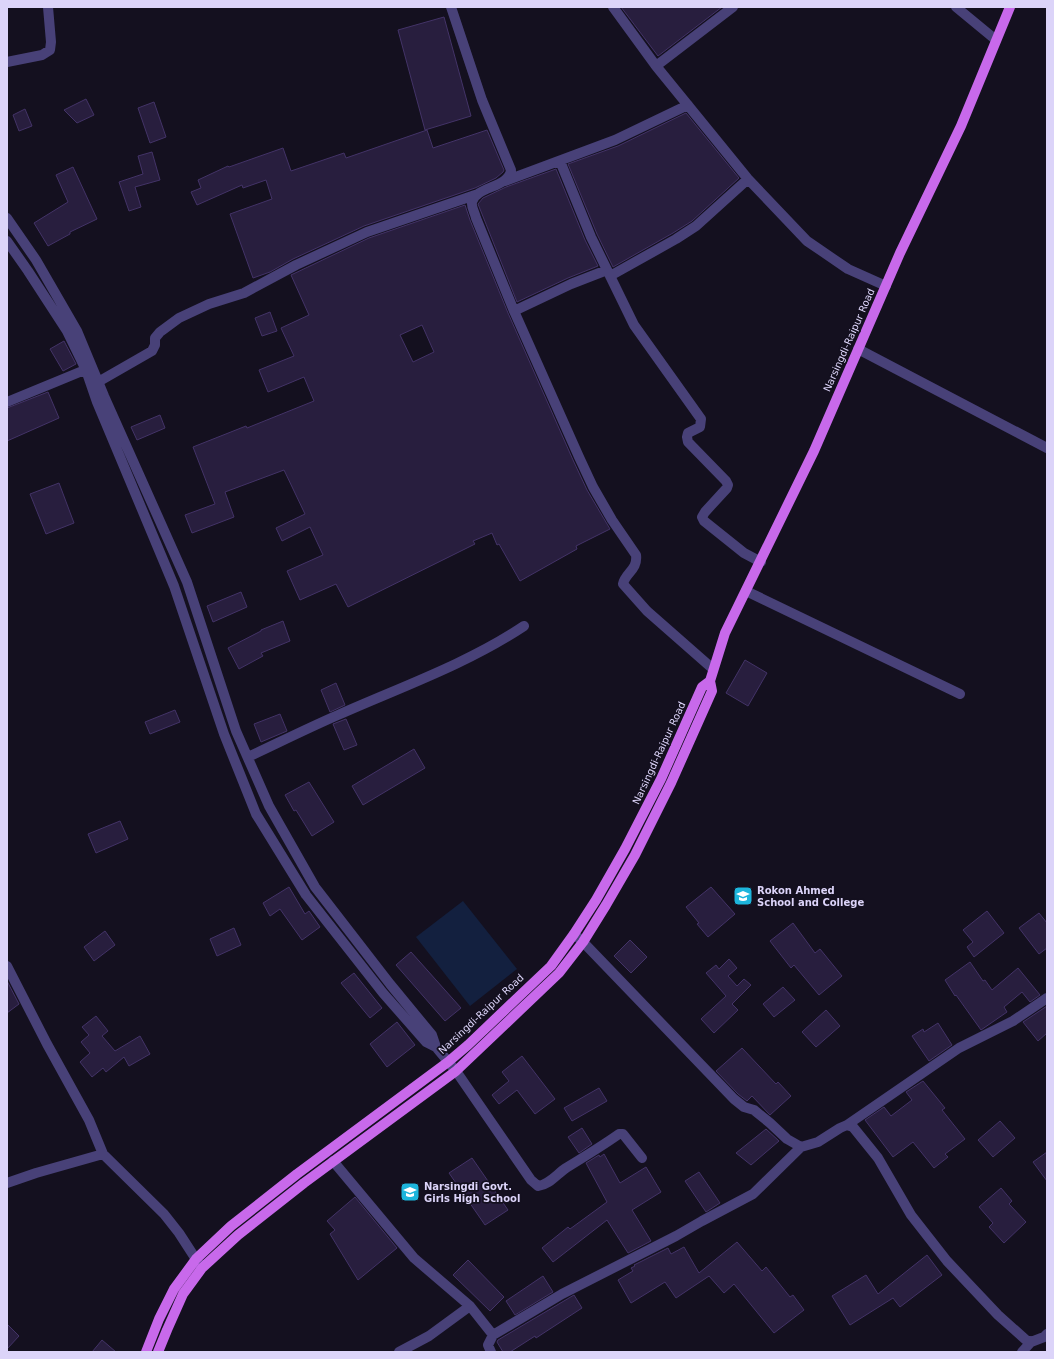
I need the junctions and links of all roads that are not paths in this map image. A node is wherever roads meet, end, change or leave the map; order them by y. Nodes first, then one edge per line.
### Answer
1 (48, 7) edge
2 (451, 7) edge
3 (613, 7) edge
4 (733, 7) edge
5 (956, 7) edge
6 (1010, 7) edge
7 (996, 40) junction
8 (7, 62) edge
9 (656, 66) junction
10 (688, 105) junction
11 (560, 160) junction
12 (748, 179) junction
13 (503, 182) junction
14 (478, 194) junction
15 (7, 218) edge
16 (7, 241) edge
17 (608, 273) junction
18 (886, 286) junction
19 (514, 310) junction
20 (858, 349) junction
21 (89, 368) junction
22 (98, 382) junction
23 (7, 402) edge
24 (1047, 448) edge
25 (761, 562) junction
26 (746, 591) junction
27 (524, 626) dead end
28 (713, 669) junction
29 (710, 681) junction
30 (960, 694) dead end
31 (248, 758) junction
32 (574, 934) junction
33 (583, 942) junction
34 (7, 966) edge
35 (1047, 998) edge
36 (436, 1047) junction
37 (448, 1062) junction
38 (456, 1071) junction
39 (847, 1126) junction
40 (801, 1147) junction
41 (103, 1154) junction
42 (642, 1158) dead end
43 (333, 1161) junction
44 (7, 1183) edge
45 (196, 1259) junction
46 (202, 1268) junction
47 (470, 1306) junction
48 (1047, 1334) edge
49 (493, 1335) junction
50 (1031, 1342) junction
51 (146, 1352) edge
52 (158, 1352) edge
53 (399, 1352) edge
54 (491, 1352) edge
55 (1022, 1352) edge

1 - 8 street
2 - 13 street
3 - 9 street
4 - 9 street
5 - 7 street
6 - 7 main road, Narsingdi-Raipur Road
7 - 18 main road, Narsingdi-Raipur Road
9 - 10 street
10 - 11 street
10 - 12 street
11 - 13 street
11 - 17 street
12 - 17 street
12 - 18 street
13 - 14 street
14 - 19 street
14 - 22 street
15 - 21 street
16 - 21 street
17 - 19 street
17 - 25 street
18 - 20 main road, Narsingdi-Raipur Road
19 - 28 street
20 - 24 street
20 - 25 main road, Narsingdi-Raipur Road
21 - 22 street
21 - 23 street
21 - 36 street
22 - 31 street
25 - 26 main road, Narsingdi-Raipur Road
26 - 28 main road, Narsingdi-Raipur Road
26 - 30 street
27 - 31 street
28 - 29 main road, Narsingdi-Raipur Road
29 - 32 main road, Narsingdi-Raipur Road
29 - 33 main road, Narsingdi-Raipur Road
31 - 36 street
32 - 33 street
32 - 37 main road, Narsingdi-Raipur Road
33 - 38 main road, Narsingdi-Raipur Road
33 - 40 street
34 - 41 street
35 - 39 street
36 - 37 street
37 - 38 street
37 - 45 main road, Narsingdi-Raipur Road
38 - 42 street
38 - 43 main road, Narsingdi-Raipur Road
39 - 40 street
39 - 50 street
40 - 49 street
41 - 44 street
41 - 45 street
43 - 46 main road, Narsingdi-Raipur Road
43 - 47 street
45 - 46 street
45 - 51 main road, Narsingdi-Raipur Road
46 - 52 main road, Narsingdi-Raipur Road
47 - 49 street
47 - 53 street
48 - 50 street
49 - 54 street
50 - 55 street

